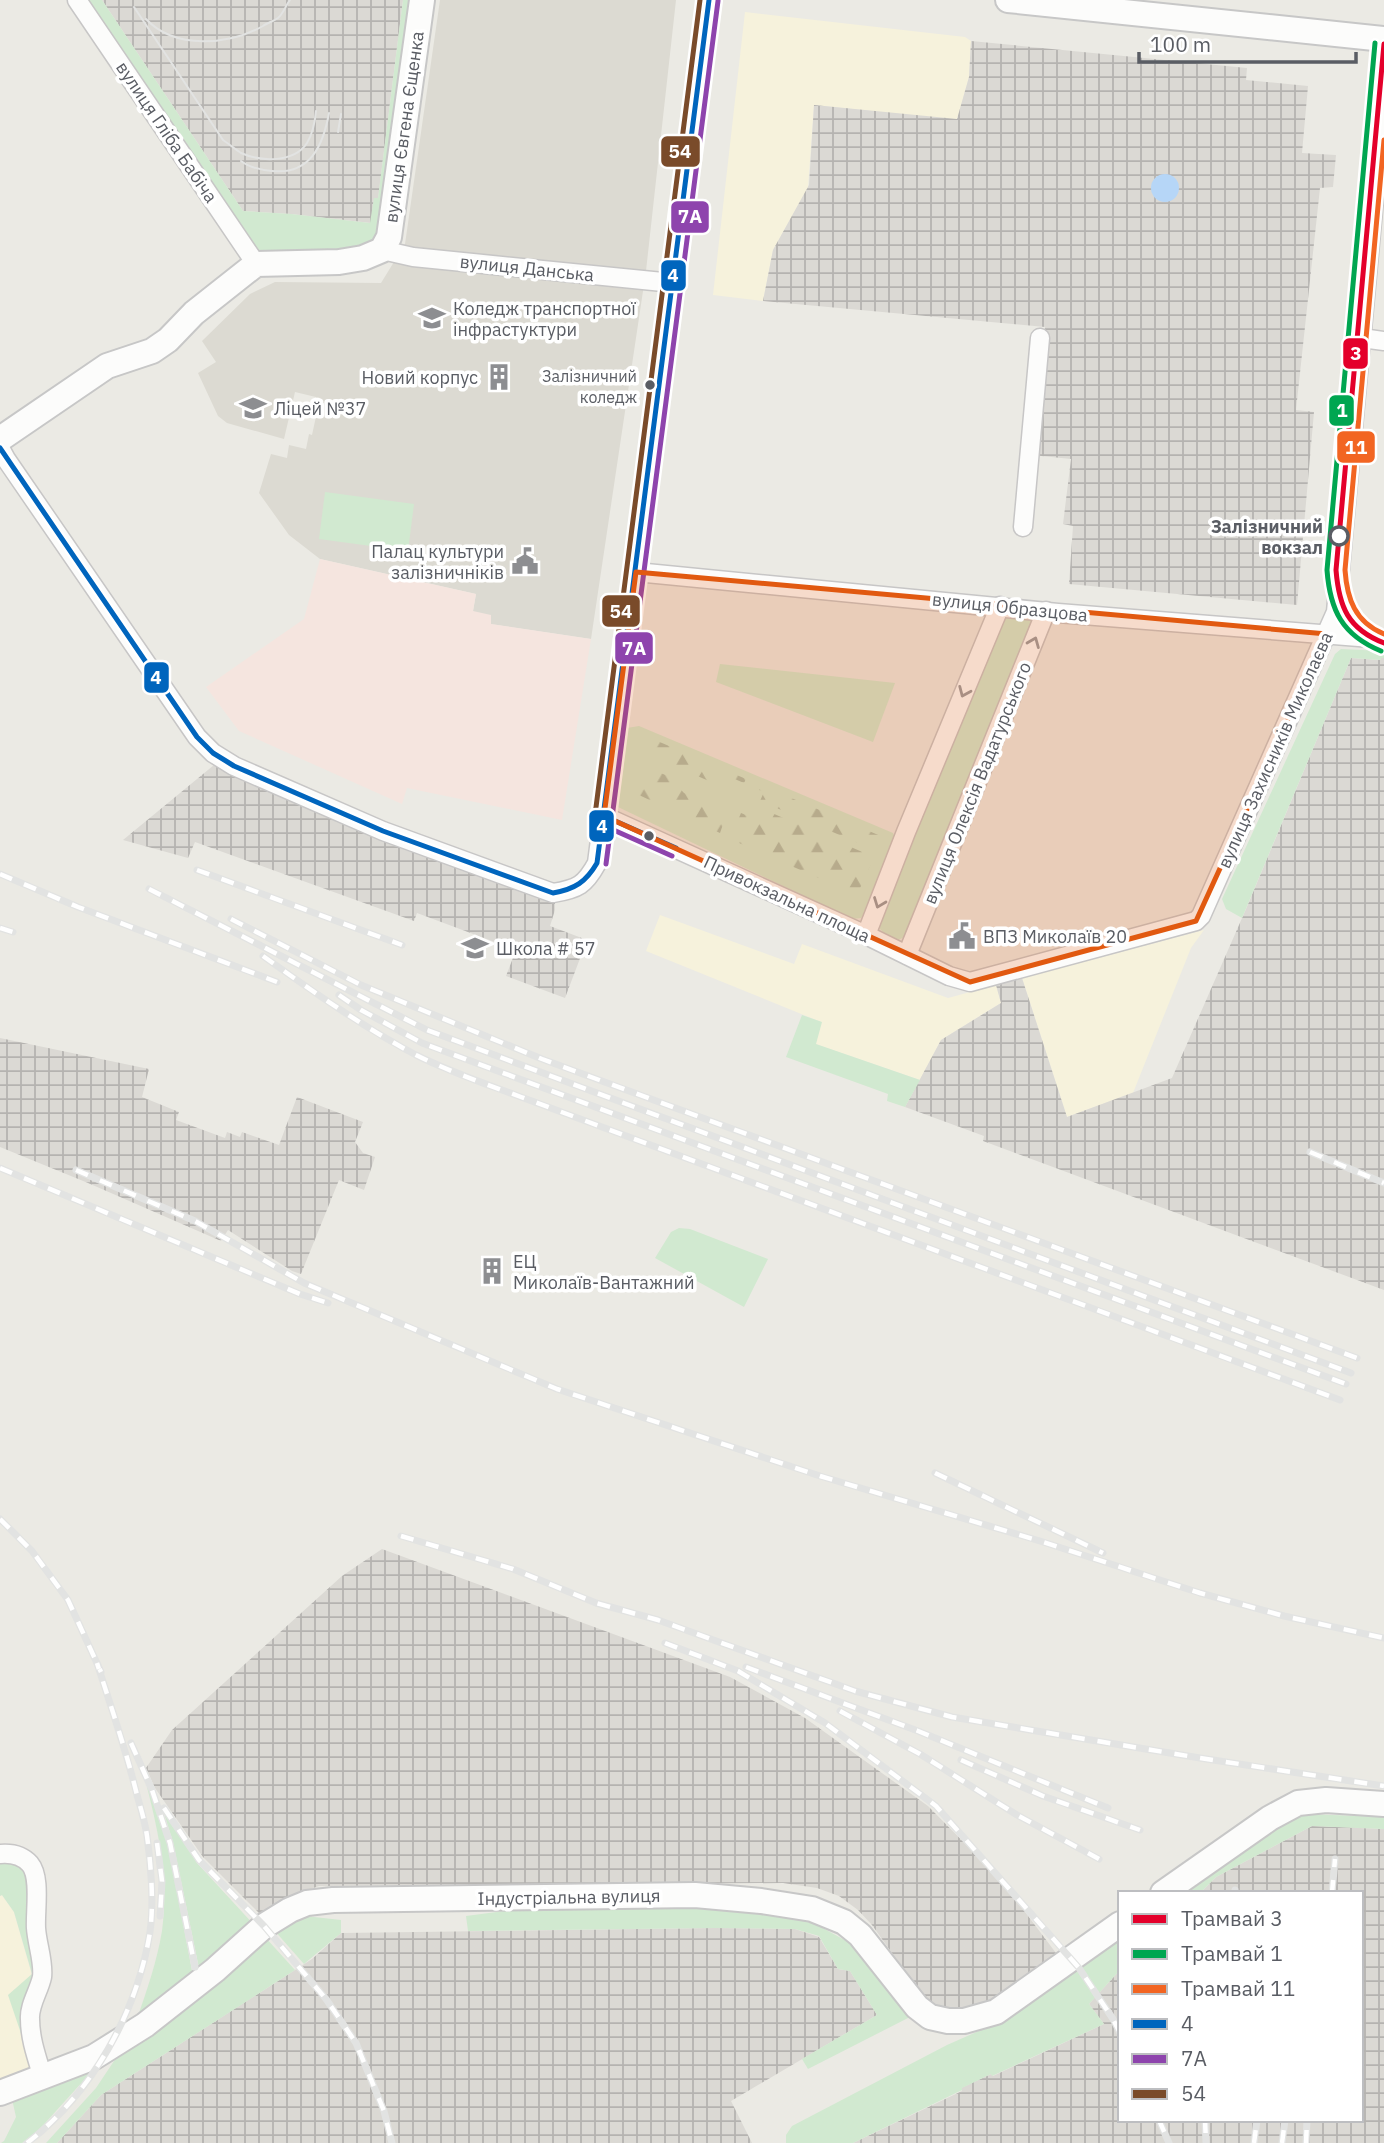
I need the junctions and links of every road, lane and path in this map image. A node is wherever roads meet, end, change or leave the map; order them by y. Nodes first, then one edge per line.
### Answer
1 (77, 0) edge
2 (422, 0) edge
3 (709, 0) edge
4 (1008, 0) edge
5 (1079, 3) edge
6 (1384, 39) edge
7 (1384, 91) edge
8 (382, 250) junction
9 (257, 264) junction
10 (673, 283) junction
11 (1040, 338) dead end
12 (1362, 338) junction
13 (1384, 341) edge
14 (0, 439) edge
15 (0, 448) edge
16 (1023, 527) dead end
17 (636, 572) junction
18 (1000, 606) junction
19 (1046, 611) junction
20 (1326, 634) junction
21 (1384, 639) edge
22 (604, 816) junction
23 (866, 935) junction
24 (907, 956) junction
25 (970, 982) joint
26 (1384, 1804) edge
27 (0, 1854) edge
28 (1166, 1891) edge
29 (1118, 1925) edge
30 (43, 2078) junction
31 (0, 2093) edge

1 - 9 street, вулиця Гліба Бабіча
2 - 8 street, вулиця Євгена Єщенка
3 - 10 street
4 - 5 street
5 - 6 street
7 - 12 street, вулиця Захисників Миколаєва
8 - 9 street
8 - 10 street, вулиця Данська
9 - 14 street
10 - 17 street
11 - 16 street
12 - 13 street
12 - 20 street, вулиця Захисників Миколаєва
15 - 22 street
17 - 18 street, вулиця Образцова
17 - 22 street
18 - 19 street, вулиця Образцова
18 -> 23 street
19 - 20 street, вулиця Образцова
24 -> 19 street, вулиця Олексія Вадатурського
20 - 21 street, вулиця Образцова
20 - 25 street, вулиця Захисників Миколаєва
22 - 23 street, Привокзальна площа
23 - 24 street, Привокзальна площа
24 - 25 street, Привокзальна площа
26 - 28 street
27 - 30 street
29 - 30 street, Індустріальна вулиця
30 - 31 street, Індустріальна вулиця

